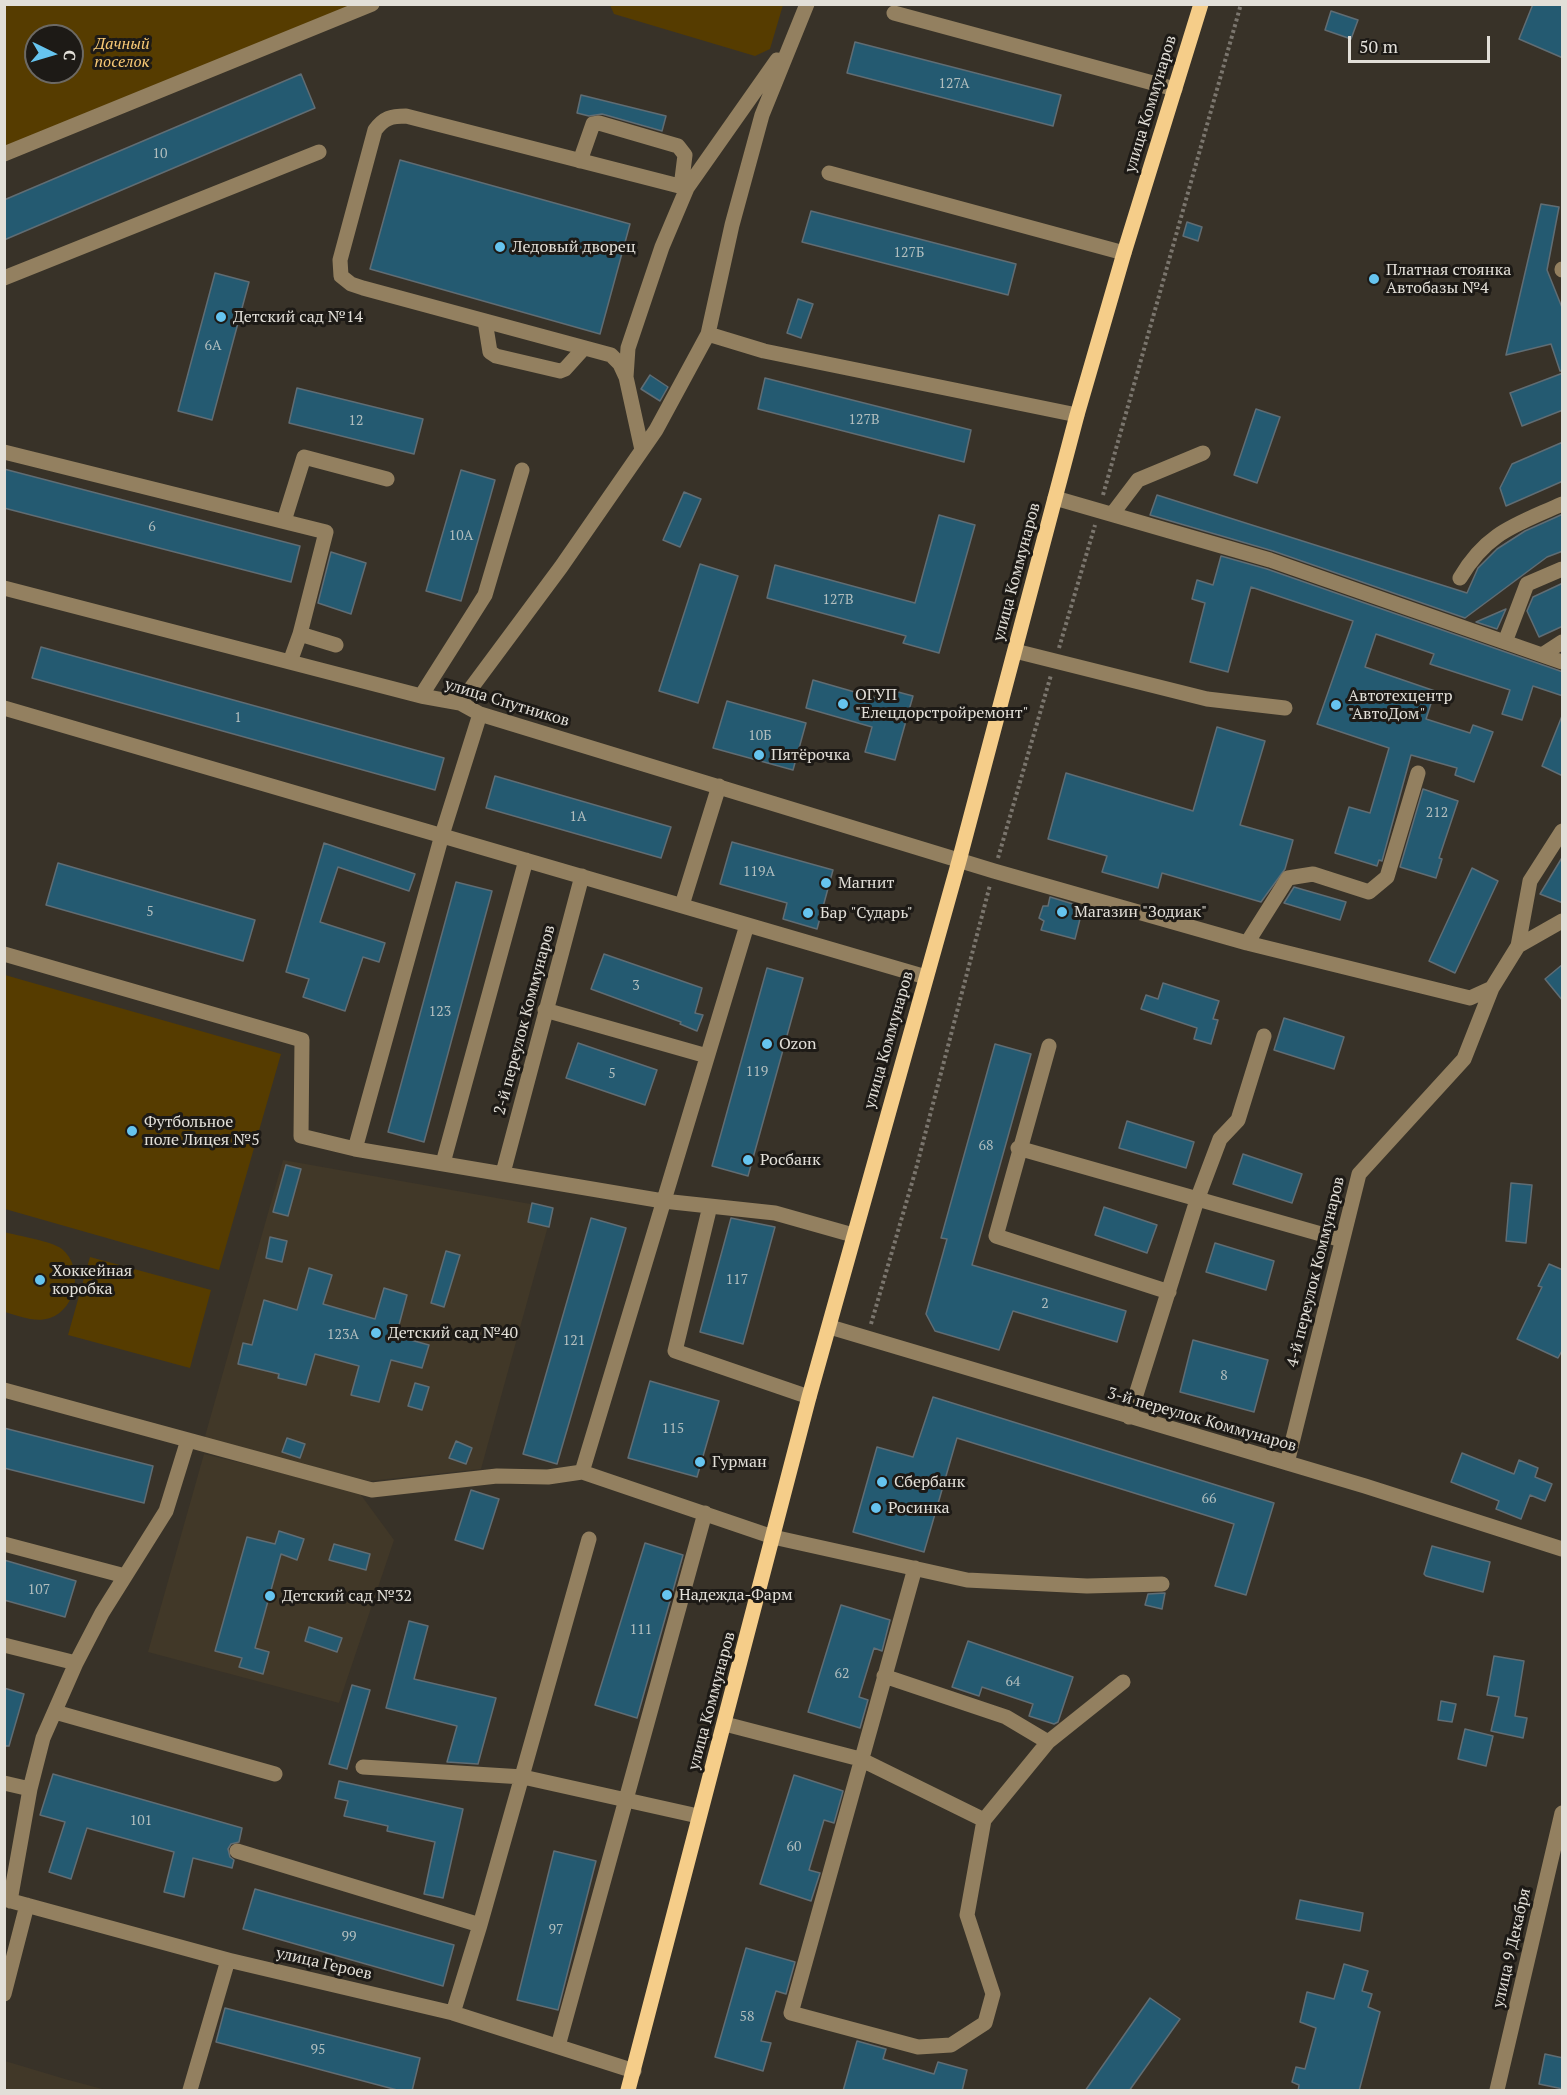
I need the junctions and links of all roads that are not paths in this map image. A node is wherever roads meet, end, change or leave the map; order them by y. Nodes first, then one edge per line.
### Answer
1 (372, 4) edge
2 (1201, 4) edge
3 (806, 8) edge
4 (894, 13) dead end
5 (1175, 89) junction
6 (319, 152) dead end
7 (4, 154) edge
8 (580, 161) junction
9 (829, 173) dead end
10 (684, 187) junction
11 (1124, 253) junction
12 (4, 278) edge
13 (485, 321) junction
14 (708, 334) junction
15 (584, 348) junction
16 (626, 377) junction
17 (1077, 415) junction
18 (642, 450) junction
19 (4, 452) edge
20 (1203, 453) dead end
21 (522, 470) dead end
22 (387, 479) dead end
23 (1055, 498) junction
24 (1563, 504) edge
25 (1113, 513) junction
26 (284, 521) junction
27 (1563, 569) edge
28 (1460, 578) dead end
29 (4, 588) edge
30 (300, 633) junction
31 (1505, 642) junction
32 (1563, 642) edge
33 (336, 645) dead end
34 (1015, 651) junction
35 (1542, 655) junction
36 (290, 662) junction
37 (1563, 662) edge
38 (421, 696) junction
39 (460, 703) junction
40 (4, 708) edge
41 (1285, 708) dead end
42 (480, 714) junction
43 (1418, 773) dead end
44 (719, 786) junction
45 (1563, 831) edge
46 (442, 835) junction
47 (525, 860) junction
48 (959, 861) junction
49 (582, 876) junction
50 (682, 904) junction
51 (747, 925) junction
52 (1559, 928) edge
53 (1247, 943) junction
54 (1518, 946) junction
55 (4, 954) edge
56 (926, 977) junction
57 (1492, 988) junction
58 (545, 1010) junction
59 (1264, 1036) dead end
60 (1049, 1046) dead end
61 (707, 1056) junction
62 (355, 1149) junction
63 (1018, 1149) junction
64 (443, 1163) junction
65 (503, 1173) junction
66 (1197, 1200) junction
67 (663, 1201) junction
68 (710, 1206) junction
69 (853, 1235) junction
70 (1342, 1240) junction
71 (1169, 1292) junction
72 (830, 1327) junction
73 (4, 1390) edge
74 (809, 1397) junction
75 (1130, 1418) junction
76 (188, 1440) junction
77 (1287, 1463) junction
78 (582, 1472) junction
79 (705, 1513) junction
80 (773, 1537) junction
81 (590, 1539) dead end
82 (4, 1544) edge
83 (1563, 1549) edge
84 (915, 1568) junction
85 (125, 1576) junction
86 (1162, 1584) dead end
87 (4, 1645) edge
88 (76, 1663) junction
89 (884, 1676) junction
90 (1124, 1682) dead end
91 (56, 1712) junction
92 (725, 1725) junction
93 (1048, 1743) junction
94 (860, 1759) junction
95 (363, 1767) dead end
96 (274, 1774) dead end
97 (523, 1777) junction
98 (4, 1783) edge
99 (30, 1789) junction
100 (624, 1800) junction
101 (1563, 1813) edge
102 (698, 1816) junction
103 (984, 1820) junction
104 (237, 1851) dead end
105 (7, 1900) edge
106 (27, 1905) junction
107 (480, 1925) junction
108 (228, 1960) junction
109 (4, 1994) edge
110 (453, 2013) junction
111 (558, 2046) junction
112 (633, 2071) junction
113 (190, 2091) edge
114 (628, 2091) edge
115 (1497, 2091) edge

1 - 7 street
2 - 5 main road, улица Коммунаров
3 - 10 street
3 - 14 street
4 - 5 street
5 - 11 main road, улица Коммунаров
6 - 12 street
8 - 10 street
8 - 10 street
8 - 13 street
9 - 11 street
10 - 16 street
11 - 17 main road, улица Коммунаров
13 - 15 street
13 - 15 street
14 - 17 street
14 - 18 street
15 - 16 street
16 - 18 street
17 - 23 main road, улица Коммунаров
18 - 39 street
19 - 26 street
20 - 25 street
21 - 38 street
22 - 26 street
23 - 25 street
23 - 34 main road, улица Коммунаров
24 - 28 street
25 - 31 street
26 - 30 street
27 - 31 street
29 - 36 street, улица Спутников
30 - 33 street
30 - 36 street
31 - 35 street
32 - 35 street
34 - 41 street
34 - 48 main road, улица Коммунаров
35 - 37 street
36 - 38 street, улица Спутников
38 - 39 street, улица Спутников
39 - 42 street, улица Спутников
40 - 46 street
42 - 44 street, улица Спутников
42 - 46 street
43 - 53 street
44 - 48 street, улица Спутников
44 - 50 street
45 - 54 street
46 - 47 street
46 - 62 street
47 - 49 street
47 - 64 street
48 - 53 street, улица Спутников
48 - 56 main road, улица Коммунаров
49 - 50 street
49 - 58 street, 2-й переулок Коммунаров
50 - 51 street
51 - 56 street
51 - 61 street
52 - 54 street
53 - 57 street, улица Спутников
54 - 57 street, 4-й переулок Коммунаров
55 - 62 street
56 - 69 main road, улица Коммунаров
57 - 70 street, 4-й переулок Коммунаров
58 - 61 street
58 - 65 street, 2-й переулок Коммунаров
59 - 66 street
60 - 63 street
61 - 67 street
62 - 64 street
63 - 66 street
63 - 71 street
64 - 65 street
65 - 67 street
66 - 70 street
66 - 71 street
67 - 68 street
67 - 78 street
68 - 69 street
68 - 74 street
69 - 72 main road, улица Коммунаров
70 - 77 street, 4-й переулок Коммунаров
71 - 75 street
72 - 74 main road, улица Коммунаров
72 - 75 street, 3-й переулок Коммунаров
73 - 76 street
74 - 80 main road, улица Коммунаров
75 - 77 street, 3-й переулок Коммунаров
76 - 78 street
76 - 85 street
77 - 83 street, 3-й переулок Коммунаров
78 - 79 street
79 - 80 street
79 - 100 street
80 - 84 street
80 - 92 main road, улица Коммунаров
81 - 97 street
82 - 85 street
84 - 86 street
84 - 89 street
85 - 88 street
87 - 88 street
88 - 91 street
89 - 93 street
89 - 94 street
90 - 93 street
91 - 96 street
91 - 99 street
92 - 94 street
92 - 102 main road, улица Коммунаров
93 - 103 street
94 - 103 street
94 - 103 street
95 - 97 street
97 - 100 street
97 - 107 street
98 - 99 street
99 - 105 street
100 - 102 street
100 - 111 street
101 - 115 street, улица 9 Декабря
102 - 112 main road, улица Коммунаров
104 - 107 street
105 - 106 street, улица Героев
106 - 108 street, улица Героев
106 - 109 street
107 - 110 street
108 - 110 street, улица Героев
108 - 113 street
110 - 111 street, улица Героев
111 - 112 street, улица Героев
112 - 114 main road, улица Коммунаров

